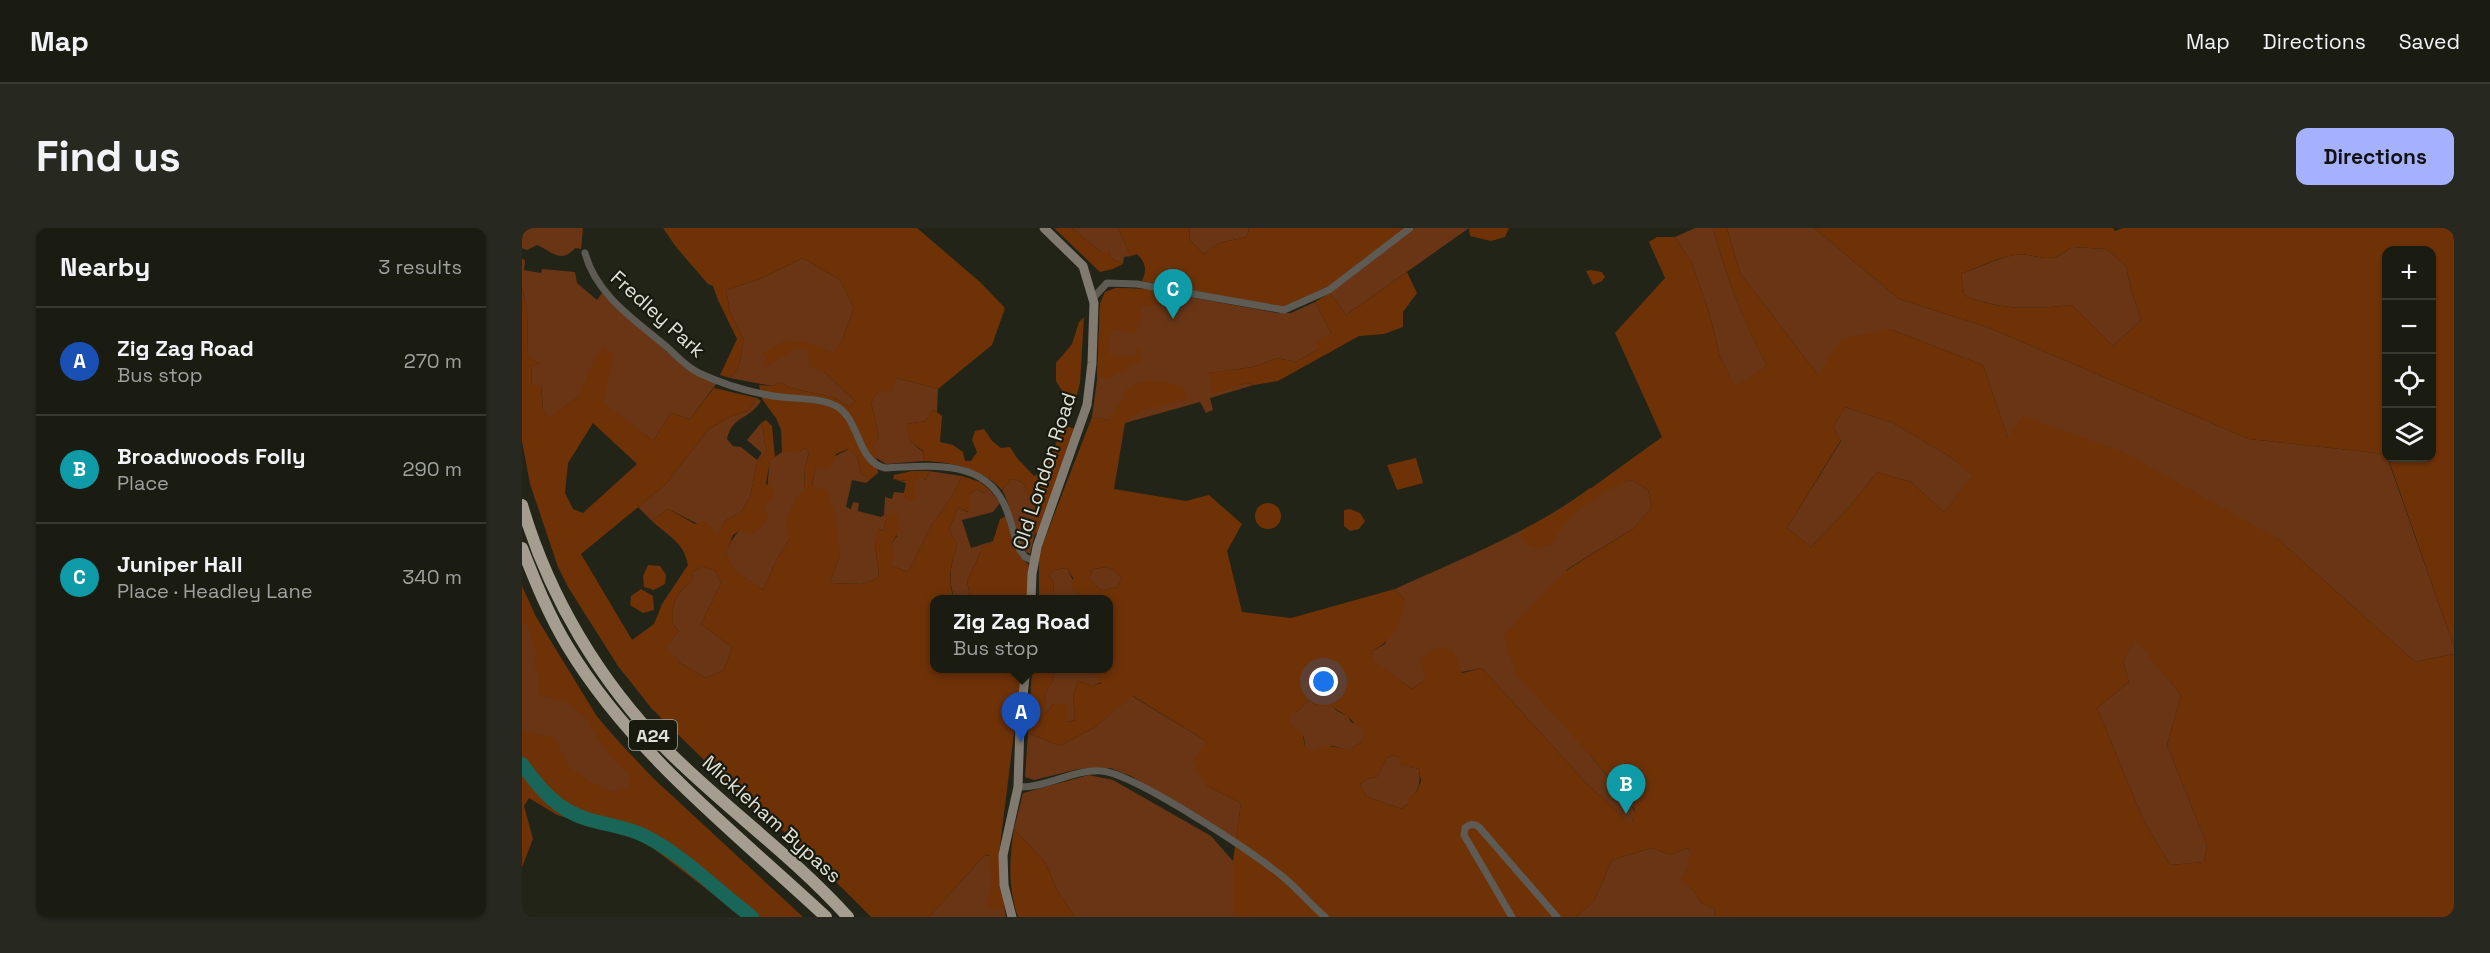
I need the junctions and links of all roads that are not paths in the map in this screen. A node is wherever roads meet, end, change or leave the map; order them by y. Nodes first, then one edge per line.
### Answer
1 (1044, 228) edge
2 (1410, 228) edge
3 (585, 253) dead end
4 (1093, 298) junction
5 (522, 506) edge
6 (522, 548) edge
7 (1034, 561) junction
8 (1031, 595) edge
9 (1026, 673) edge
10 (1018, 787) junction
11 (826, 917) edge
12 (848, 917) edge
13 (1012, 917) edge
14 (1325, 917) edge
15 (1512, 917) edge
16 (1557, 917) edge

1 - 4 main road, Old London Road
2 - 4 street
3 - 7 street, Fredley Park
4 - 7 main road, Old London Road
5 - 12 highway, Mickleham Bypass / A24
6 - 11 highway, Mickleham Bypass / A24
7 - 8 main road, Old London Road
9 - 10 main road
10 - 13 main road
10 - 14 street
15 - 16 street

